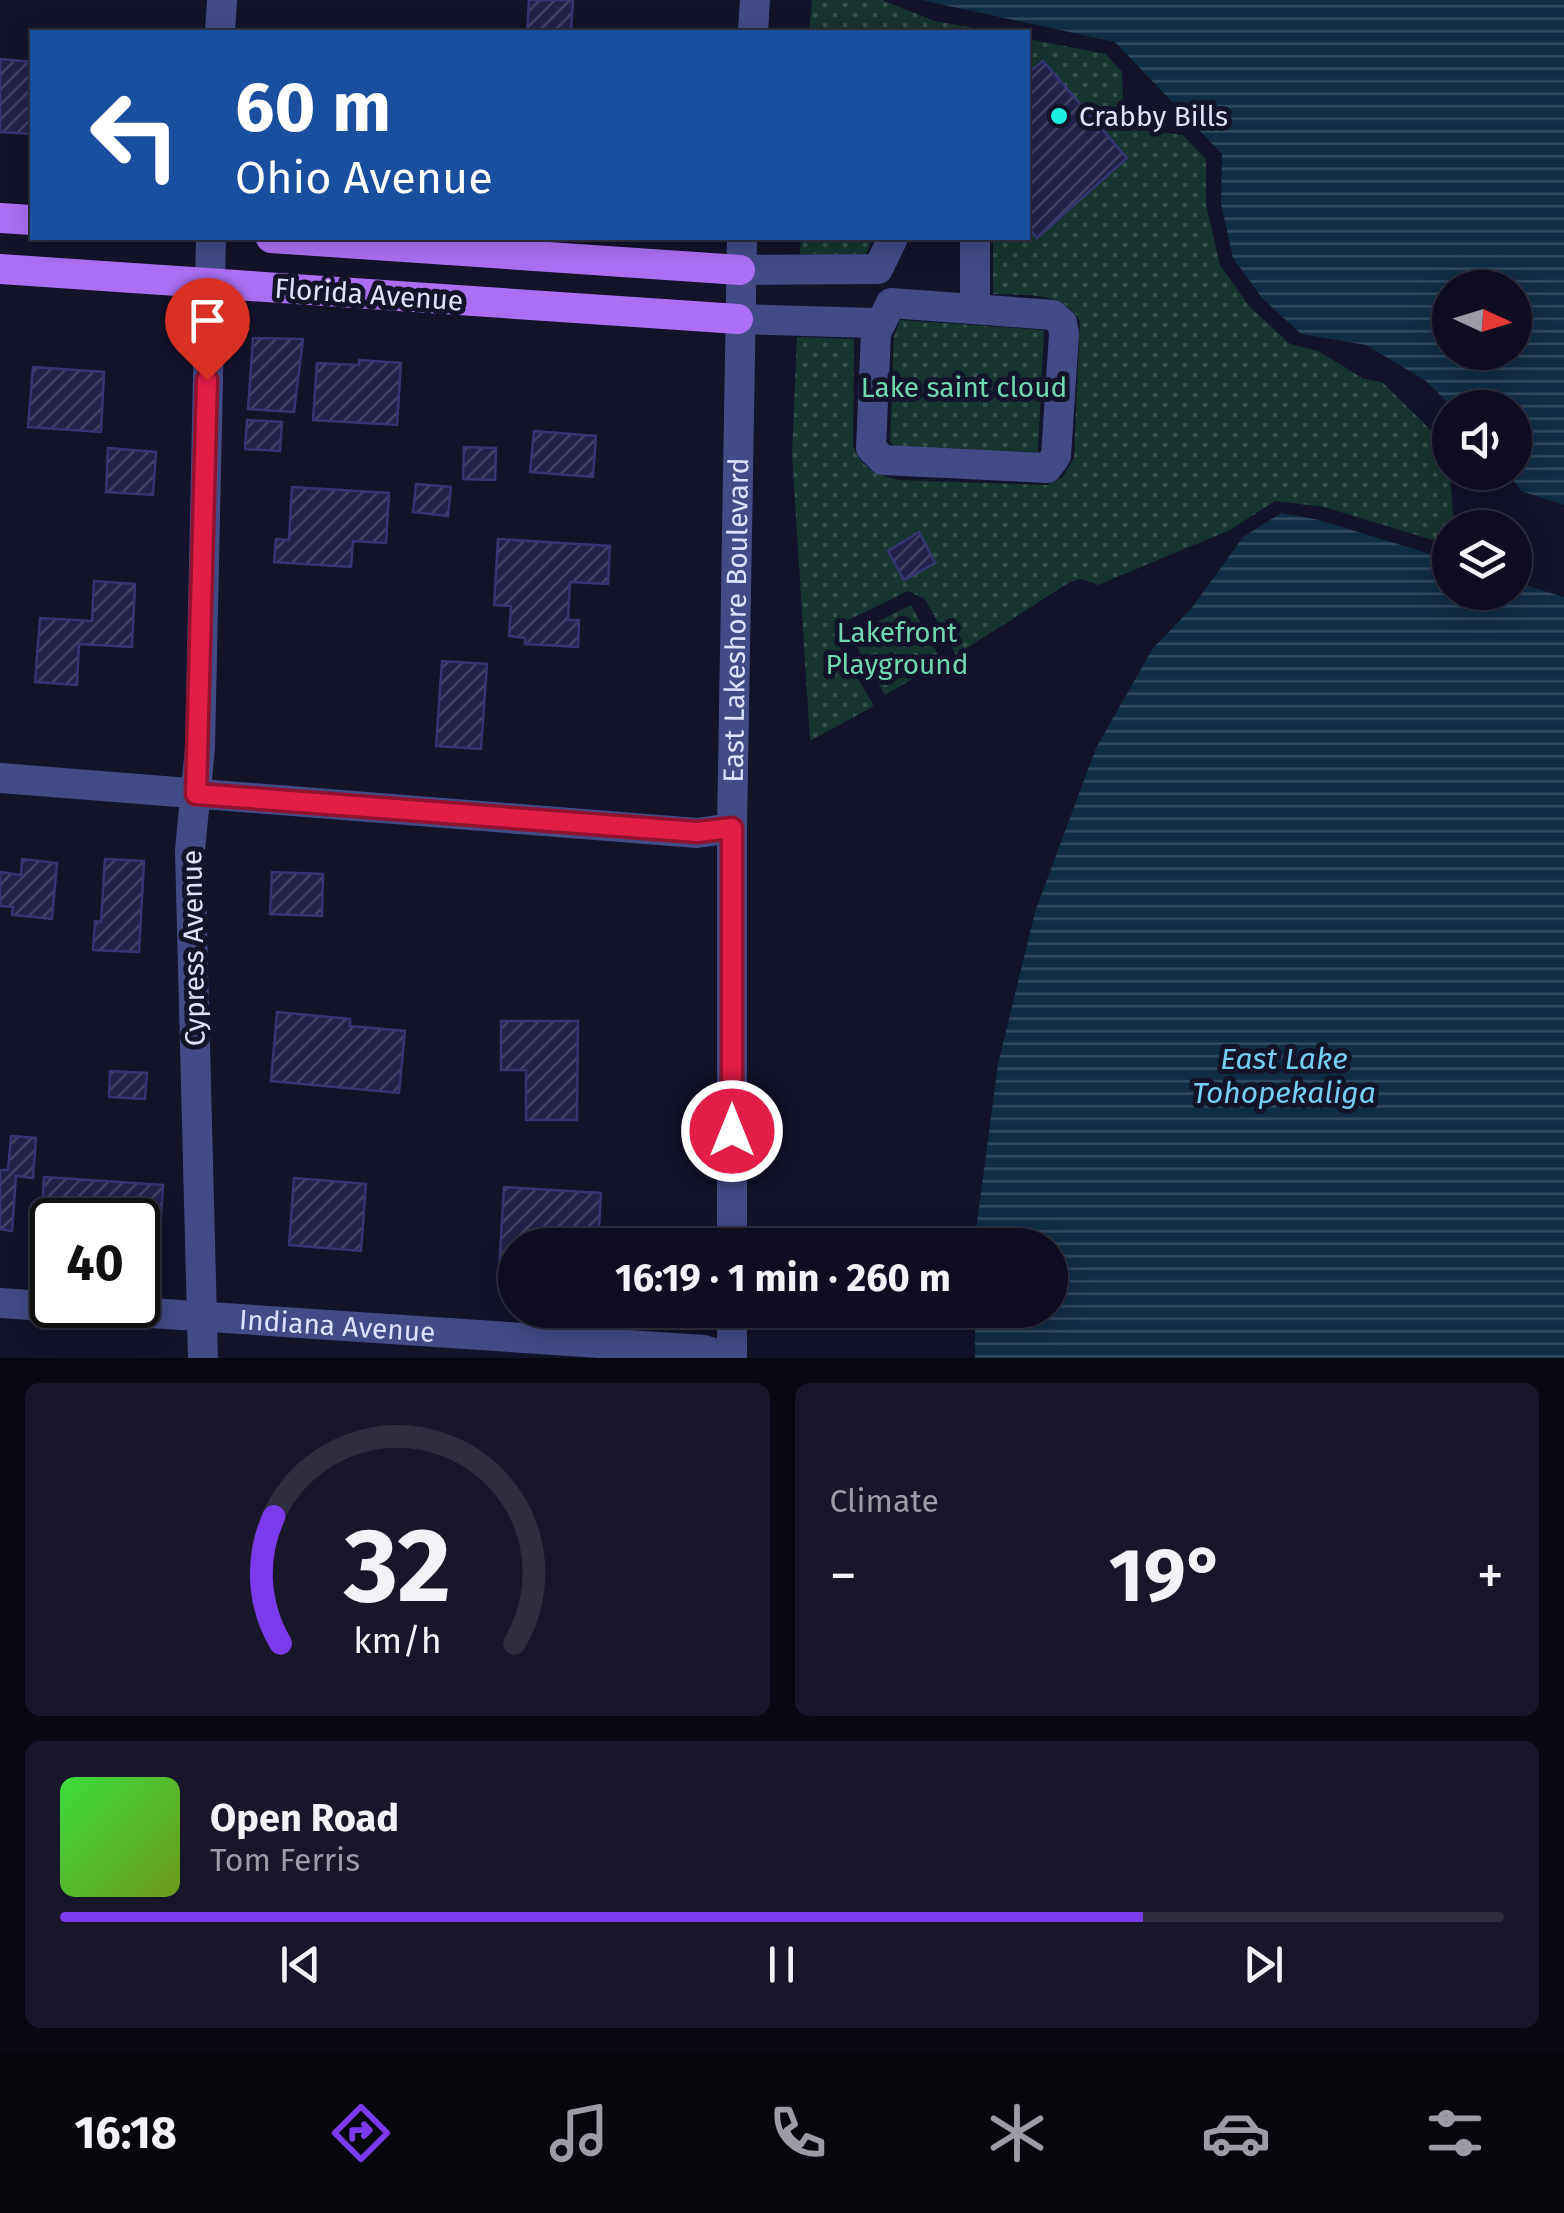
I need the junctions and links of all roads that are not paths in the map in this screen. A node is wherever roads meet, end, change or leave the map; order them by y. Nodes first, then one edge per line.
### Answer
1 (222, 0) edge
2 (755, 0) edge
3 (220, 30) edge
4 (754, 30) edge
5 (0, 218) edge
6 (30, 220) edge
7 (211, 240) edge
8 (299, 240) edge
9 (742, 240) edge
10 (892, 240) edge
11 (975, 240) edge
12 (0, 268) edge
13 (878, 269) junction
14 (740, 270) junction
15 (210, 284) junction
16 (891, 303) junction
17 (974, 309) junction
18 (738, 320) junction
19 (876, 333) junction
20 (0, 778) edge
21 (196, 794) junction
22 (732, 828) junction
23 (732, 1228) edge
24 (0, 1302) edge
25 (201, 1315) junction
26 (732, 1328) edge
27 (202, 1358) edge
28 (731, 1358) edge

1 - 3 street
2 - 4 street
5 - 6 main road
7 - 15 street, Cypress Avenue
8 - 14 main road, Florida Avenue
9 - 14 street, East Lakeshore Boulevard
10 - 13 street
11 - 17 street
12 - 15 main road, Florida Avenue
13 - 14 street
13 - 16 street
14 - 18 street, East Lakeshore Boulevard
15 - 18 main road, Florida Avenue
15 - 21 street, Cypress Avenue
16 - 17 street
16 - 19 street
17 - 19 street
18 - 19 street
18 - 22 street, East Lakeshore Boulevard
20 - 21 street
21 - 22 street
21 - 25 street, Cypress Avenue
22 - 23 street, East Lakeshore Boulevard
24 - 25 street, Indiana Avenue
25 - 27 street, Cypress Avenue
25 - 28 street, Indiana Avenue
26 - 28 street

